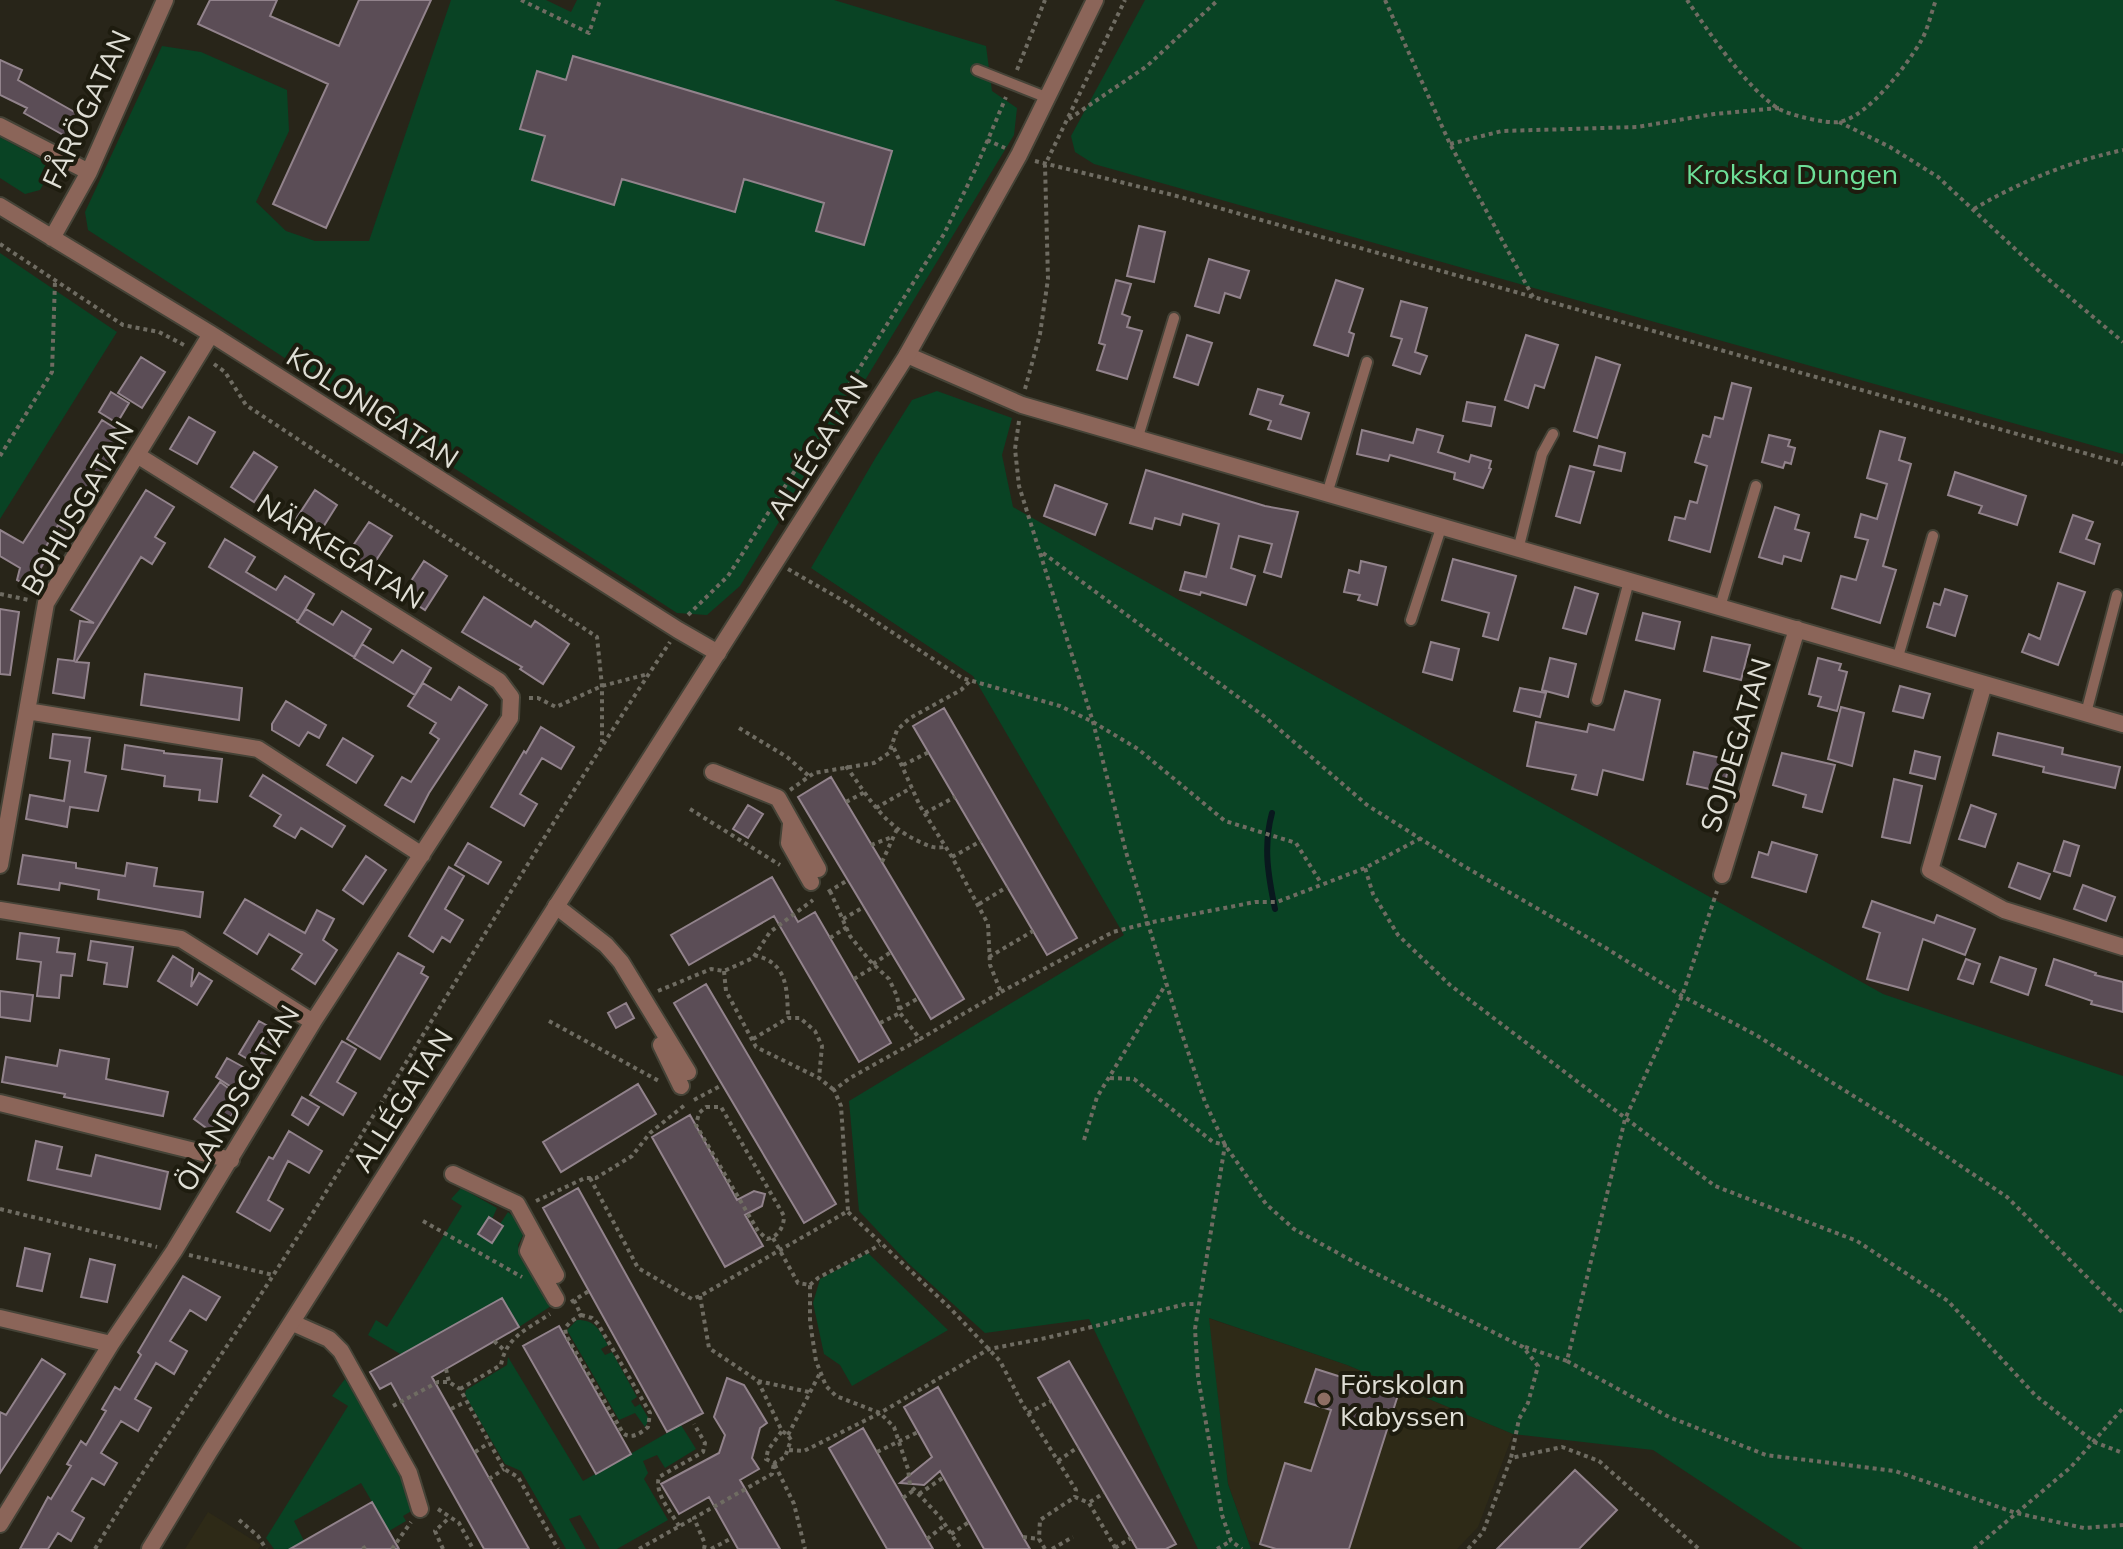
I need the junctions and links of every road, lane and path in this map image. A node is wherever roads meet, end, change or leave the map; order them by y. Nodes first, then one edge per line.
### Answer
1 (165, 0) edge
2 (521, 0) edge
3 (600, 0) edge
4 (1045, 0) edge
5 (1095, 0) edge
6 (1125, 0) edge
7 (1218, 0) edge
8 (1385, 0) edge
9 (1687, 0) edge
10 (1936, 0) edge
11 (977, 70) dead end
12 (1012, 83) junction
13 (1048, 98) junction
14 (1779, 108) junction
15 (1067, 120) junction
16 (1839, 122) junction
17 (0, 126) edge
18 (1450, 144) junction
19 (2123, 150) edge
20 (1045, 165) junction
21 (89, 172) junction
22 (0, 206) edge
23 (1973, 210) junction
24 (52, 238) junction
25 (0, 244) edge
26 (55, 280) junction
27 (1533, 297) junction
28 (1174, 318) dead end
29 (211, 334) junction
30 (2123, 342) edge
31 (199, 354) junction
32 (907, 355) junction
33 (1367, 362) dead end
34 (1022, 405) junction
35 (1553, 434) dead end
36 (1137, 440) junction
37 (137, 455) junction
38 (0, 456) edge
39 (2123, 464) edge
40 (1756, 486) dead end
41 (1327, 494) junction
42 (1441, 528) junction
43 (1933, 536) dead end
44 (1518, 550) junction
45 (1041, 551) junction
46 (775, 562) junction
47 (1629, 581) junction
48 (0, 594) edge
49 (2117, 595) dead end
50 (46, 603) junction
51 (1720, 607) junction
52 (1411, 620) dead end
53 (1797, 629) junction
54 (678, 630) junction
55 (718, 653) junction
56 (1897, 660) junction
57 (649, 673) junction
58 (970, 681) junction
59 (1984, 684) junction
60 (602, 686) junction
61 (511, 697) junction
62 (1597, 700) dead end
63 (27, 711) junction
64 (2086, 713) junction
65 (1093, 722) junction
66 (2123, 724) edge
67 (739, 728) dead end
68 (602, 744) junction
69 (892, 744) junction
70 (929, 752) dead end
71 (903, 765) junction
72 (846, 766) junction
73 (713, 772) dead end
74 (810, 776) junction
75 (911, 788) junction
76 (865, 792) junction
77 (955, 797) dead end
78 (778, 798) junction
79 (846, 802) dead end
80 (876, 808) junction
81 (690, 809) dead end
82 (925, 813) junction
83 (897, 829) junction
84 (893, 837) junction
85 (1421, 838) junction
86 (981, 841) dead end
87 (871, 845) dead end
88 (944, 847) junction
89 (759, 852) dead end
90 (422, 855) junction
91 (952, 857) junction
92 (882, 862) dead end
93 (0, 865) edge
94 (1365, 868) junction
95 (1722, 875) joint
96 (815, 876) dead end
97 (848, 880) dead end
98 (1321, 883) junction
99 (1007, 887) dead end
100 (830, 891) junction
101 (979, 904) junction
102 (556, 906) junction
103 (864, 907) dead end
104 (0, 910) edge
105 (843, 919) junction
106 (1148, 923) junction
107 (847, 927) junction
108 (1033, 931) dead end
109 (830, 938) dead end
110 (2123, 947) edge
111 (891, 952) dead end
112 (754, 955) junction
113 (989, 957) junction
114 (874, 965) junction
115 (724, 971) junction
116 (854, 979) dead end
117 (1166, 983) junction
118 (1001, 992) junction
119 (1682, 996) junction
120 (919, 998) dead end
121 (642, 999) junction
122 (900, 1011) junction
123 (788, 1018) junction
124 (549, 1021) dead end
125 (313, 1022) junction
126 (880, 1023) dead end
127 (752, 1039) junction
128 (920, 1039) junction
129 (819, 1078) junction
130 (1110, 1078) junction
131 (677, 1080) joint
132 (722, 1085) dead end
133 (834, 1090) junction
134 (700, 1097) junction
135 (0, 1103) edge
136 (706, 1107) junction
137 (1625, 1119) junction
138 (1084, 1140) dead end
139 (1225, 1145) junction
140 (231, 1160) junction
141 (453, 1174) dead end
142 (590, 1178) junction
143 (0, 1209) edge
144 (519, 1209) junction
145 (848, 1211) junction
146 (423, 1221) dead end
147 (534, 1235) junction
148 (773, 1238) junction
149 (881, 1245) junction
150 (174, 1251) junction
151 (780, 1251) junction
152 (273, 1275) junction
153 (556, 1275) dead end
154 (526, 1279) dead end
155 (810, 1285) junction
156 (589, 1291) dead end
157 (700, 1296) junction
158 (574, 1300) junction
159 (1198, 1304) junction
160 (556, 1306) junction
161 (2123, 1313) edge
162 (581, 1315) junction
163 (0, 1318) edge
164 (293, 1323) junction
165 (494, 1341) dead end
166 (111, 1344) junction
167 (1523, 1347) junction
168 (989, 1349) junction
169 (504, 1350) junction
170 (1567, 1361) junction
171 (446, 1369) dead end
172 (820, 1371) junction
173 (758, 1381) junction
174 (449, 1382) junction
175 (460, 1389) junction
176 (809, 1392) junction
177 (1051, 1401) dead end
178 (465, 1402) junction
179 (2123, 1408) edge
180 (451, 1409) dead end
181 (880, 1413) junction
182 (1028, 1413) junction
183 (377, 1415) junction
184 (694, 1424) dead end
185 (782, 1431) junction
186 (918, 1432) dead end
187 (788, 1435) junction
188 (900, 1441) junction
189 (2094, 1442) junction
190 (489, 1443) junction
191 (1078, 1447) dead end
192 (789, 1450) junction
193 (475, 1452) dead end
194 (877, 1452) dead end
195 (2123, 1453) edge
196 (1511, 1458) junction
197 (1058, 1461) junction
198 (774, 1463) junction
199 (504, 1469) junction
200 (944, 1477) dead end
201 (489, 1479) dead end
202 (915, 1489) junction
203 (1104, 1493) dead end
204 (919, 1494) junction
205 (1075, 1497) junction
206 (903, 1498) dead end
207 (1089, 1503) junction
208 (420, 1509) junction
209 (2016, 1513) junction
210 (449, 1518) junction
211 (694, 1518) junction
212 (239, 1520) dead end
213 (969, 1522) dead end
214 (0, 1524) edge
215 (945, 1525) junction
216 (2123, 1525) edge
217 (679, 1526) junction
218 (951, 1534) junction
219 (1023, 1537) dead end
220 (1073, 1537) dead end
221 (732, 1538) dead end
222 (1131, 1538) dead end
223 (927, 1539) dead end
224 (1039, 1539) junction
225 (1231, 1541) junction
226 (95, 1549) edge
227 (150, 1549) edge
228 (266, 1549) edge
229 (392, 1549) edge
230 (443, 1549) edge
231 (473, 1549) edge
232 (558, 1549) edge
233 (639, 1549) edge
234 (704, 1549) edge
235 (711, 1549) edge
236 (805, 1549) edge
237 (961, 1549) edge
238 (1045, 1549) edge
239 (1052, 1549) edge
240 (1115, 1549) edge
241 (1217, 1549) edge
242 (1242, 1549) edge
243 (1468, 1549) edge
244 (1699, 1549) edge
245 (1974, 1549) edge

1 - 21 street, FÅRÖGATAN
2 - 3 path
4 - 12 path
5 - 13 street, ALLÉGATAN
6 - 15 path
7 - 15 path
8 - 18 path
9 - 14 path
10 - 16 path
11 - 12 lane
12 - 13 lane
12 - 54 path
13 - 32 street, ALLÉGATAN
14 - 16 path
14 - 18 path
15 - 20 path
16 - 23 path
17 - 21 street
18 - 27 path
19 - 23 path
20 - 27 path
20 - 34 path
21 - 24 street, FÅRÖGATAN
22 - 24 street, KOLONIGATAN
23 - 30 path
24 - 29 street, KOLONIGATAN
25 - 26 path
26 - 31 path
26 - 38 path
27 - 39 path
28 - 36 lane
29 - 31 street, BOHUSGATAN
29 - 54 street, KOLONIGATAN
31 - 37 street, BOHUSGATAN
31 - 60 path
32 - 34 street
32 - 46 street, ALLÉGATAN
33 - 41 lane
34 - 36 street
34 - 45 path
35 - 44 lane
36 - 41 street
37 - 50 street, BOHUSGATAN
37 - 61 street, NÄRKEGATAN
40 - 51 lane
41 - 42 street
42 - 44 street
42 - 52 lane
43 - 56 lane
44 - 47 street
45 - 65 path
45 - 85 path
46 - 55 street, ALLÉGATAN
46 - 58 path
47 - 51 street
47 - 62 lane
48 - 50 path
49 - 64 lane
50 - 63 street, BOHUSGATAN
51 - 53 street
53 - 56 street
53 - 95 street, SOJDEGATAN
54 - 55 street, KOLONIGATAN
54 - 57 path
55 - 102 street, ALLÉGATAN
56 - 59 street
57 - 60 path
57 - 68 path
58 - 65 path
58 - 69 path
59 - 64 street
59 - 110 street
60 - 61 path
60 - 68 path
61 - 90 street, ÖLANDSGATAN
63 - 90 street
63 - 93 street, BOHUSGATAN
64 - 66 street
65 - 98 path
65 - 106 path
67 - 74 path
68 - 152 path
69 - 71 path
69 - 72 path
70 - 71 path
71 - 75 path
72 - 74 path
72 - 76 path
73 - 78 street
74 - 78 path
75 - 80 path
75 - 82 path
76 - 79 path
76 - 80 path
77 - 82 path
78 - 96 street
80 - 83 path
81 - 89 path
82 - 88 path
83 - 84 path
83 - 88 path
84 - 87 path
84 - 92 path
85 - 94 path
85 - 119 path
86 - 91 path
88 - 91 path
90 - 125 street, ÖLANDSGATAN
91 - 101 path
94 - 98 path
94 - 137 path
95 - 119 path
97 - 100 path
98 - 106 path
99 - 101 path
100 - 105 path
100 - 112 path
101 - 113 path
102 - 121 street
102 - 164 street, ALLÉGATAN
103 - 105 path
104 - 125 street
105 - 107 path
106 - 117 path
106 - 118 path
107 - 109 path
107 - 114 path
108 - 113 path
111 - 114 path
112 - 115 path
112 - 123 path
113 - 118 path
114 - 116 path
114 - 122 path
115 - 121 path
115 - 127 path
117 - 130 path
117 - 139 path
118 - 128 path
119 - 137 path
119 - 161 path
120 - 122 path
121 - 131 street
122 - 126 path
122 - 128 path
123 - 127 path
123 - 129 path
124 - 131 path
125 - 140 street, ÖLANDSGATAN
127 - 129 path
128 - 133 path
129 - 133 path
130 - 138 path
130 - 139 path
132 - 134 path
133 - 145 path
134 - 136 path
134 - 142 path
135 - 140 street
136 - 148 path
136 - 148 path
137 - 170 path
137 - 189 path
139 - 159 path
139 - 167 path
140 - 150 street, ÖLANDSGATAN
141 - 144 street
142 - 144 path
142 - 157 path
143 - 150 path
144 - 147 street
145 - 149 path
145 - 151 path
146 - 154 path
147 - 153 street
147 - 160 street
148 - 151 path
149 - 155 path
149 - 168 path
150 - 152 path
150 - 166 street, ÖLANDSGATAN
151 - 155 path
151 - 157 path
152 - 226 path
155 - 172 path
156 - 158 path
157 - 173 path
158 - 160 path
158 - 162 path
159 - 168 path
159 - 225 path
160 - 169 path
162 - 162 path
163 - 166 street
164 - 183 street
164 - 227 street, ALLÉGATAN
165 - 169 path
166 - 214 street, ÖLANDSGATAN
167 - 170 path
167 - 196 path
168 - 181 path
168 - 182 path
169 - 175 path
170 - 209 path
171 - 174 path
172 - 176 path
172 - 181 path
173 - 176 path
173 - 185 path
174 - 175 path
174 - 183 path
175 - 178 path
176 - 187 path
177 - 182 path
178 - 180 path
178 - 190 path
179 - 189 path
181 - 188 path
181 - 192 path
182 - 197 path
183 - 208 street
184 - 217 path
185 - 187 path
185 - 198 path
186 - 188 path
187 - 192 path
188 - 194 path
188 - 202 path
189 - 195 path
189 - 209 path
190 - 193 path
190 - 199 path
191 - 197 path
192 - 198 path
196 - 243 path
196 - 244 path
197 - 205 path
198 - 211 path
198 - 236 path
199 - 201 path
199 - 232 path
200 - 204 path
202 - 204 path
202 - 206 path
203 - 207 path
204 - 215 path
205 - 207 path
205 - 224 path
207 - 240 path
208 - 210 path
208 - 229 path
209 - 216 path
209 - 245 path
210 - 230 path
210 - 231 path
211 - 217 path
211 - 234 path
212 - 228 path
213 - 218 path
215 - 218 path
215 - 223 path
217 - 233 path
218 - 237 path
219 - 224 path
220 - 239 path
221 - 235 path
222 - 240 path
224 - 238 path
225 - 241 path
225 - 242 path

